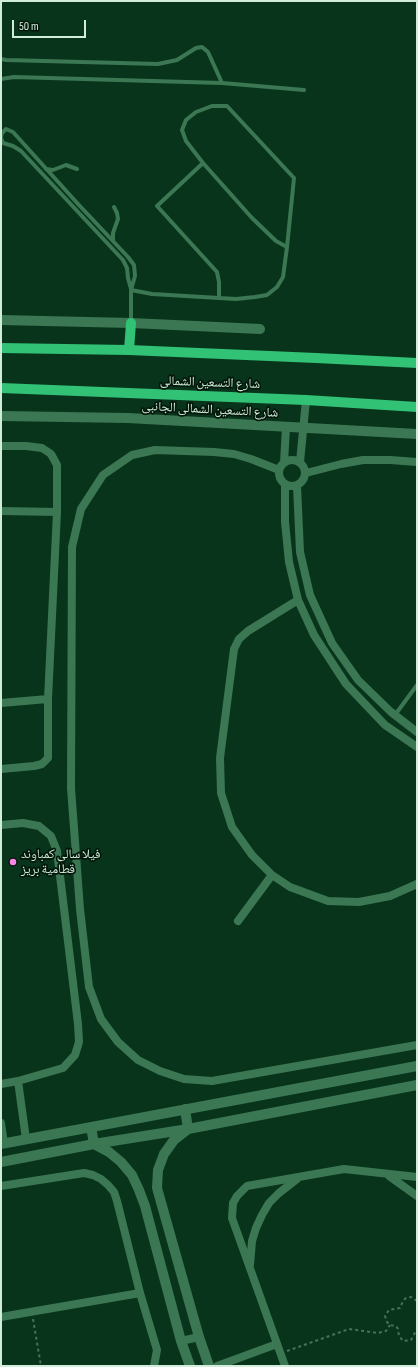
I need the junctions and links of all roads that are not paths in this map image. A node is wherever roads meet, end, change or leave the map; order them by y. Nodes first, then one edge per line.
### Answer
1 (1, 59) edge
2 (1, 79) edge
3 (222, 83) junction
4 (304, 90) dead end
5 (1, 137) edge
6 (203, 163) junction
7 (46, 169) junction
8 (77, 169) dead end
9 (114, 207) dead end
10 (113, 242) junction
11 (287, 247) junction
12 (131, 290) junction
13 (219, 298) junction
14 (1, 320) edge
15 (131, 324) junction
16 (260, 329) dead end
17 (1, 348) edge
18 (129, 350) junction
19 (417, 363) edge
20 (1, 388) edge
21 (306, 400) junction
22 (417, 407) edge
23 (1, 416) edge
24 (286, 427) junction
25 (304, 427) junction
26 (417, 434) edge
27 (1, 446) edge
28 (300, 462) junction
29 (417, 462) edge
30 (282, 467) junction
31 (306, 473) junction
32 (285, 485) junction
33 (297, 486) junction
34 (1, 511) edge
35 (57, 512) junction
36 (298, 600) junction
37 (417, 685) edge
38 (48, 699) junction
39 (1, 703) edge
40 (394, 715) junction
41 (417, 732) edge
42 (417, 747) edge
43 (1, 769) edge
44 (1, 826) edge
45 (272, 875) junction
46 (417, 884) edge
47 (238, 921) dead end
48 (417, 1045) edge
49 (417, 1066) edge
50 (18, 1081) junction
51 (1, 1084) edge
52 (417, 1085) edge
53 (185, 1109) junction
54 (1, 1123) edge
55 (91, 1127) junction
56 (188, 1129) junction
57 (26, 1139) junction
58 (3, 1144) edge
59 (94, 1144) junction
60 (1, 1162) edge
61 (388, 1175) junction
62 (301, 1177) junction
63 (417, 1177) edge
64 (1, 1186) edge
65 (417, 1196) edge
66 (250, 1269) junction
67 (140, 1293) junction
68 (1, 1317) edge
69 (199, 1337) junction
70 (182, 1342) junction
71 (277, 1344) junction
72 (154, 1366) edge
73 (190, 1366) edge
74 (209, 1366) edge
75 (217, 1366) edge
76 (284, 1366) edge

1 - 3 lane
2 - 3 lane
3 - 4 lane
5 - 7 lane
5 - 12 lane
6 - 11 lane
6 - 11 lane
6 - 13 lane
7 - 8 lane
7 - 10 lane
9 - 10 lane
10 - 12 lane
11 - 13 lane
12 - 13 lane
12 - 15 lane
14 - 15 street
15 - 16 street
15 - 18 main road
17 - 18 main road
18 - 19 main road
20 - 21 main road, شارع التسعين الشمالى
21 - 22 main road, شارع التسعين الشمالى
21 - 25 street
23 - 24 street, شارع التسعين الشمالى الجانبى
24 - 25 street, شارع التسعين الشمالى الجانبى
24 - 30 street
25 - 26 street, شارع التسعين الشمالى الجانبى
25 - 28 street
27 - 35 street
28 - 30 street
28 - 31 street
29 - 31 street
30 - 32 street
30 - 48 street
31 - 33 street
32 - 33 street
32 - 36 street
33 - 40 street
34 - 35 street
35 - 38 street
36 - 42 street
36 - 45 street
37 - 40 lane
38 - 39 street
38 - 43 street
40 - 41 street
44 - 50 street
45 - 46 street
45 - 47 street
49 - 53 street
50 - 51 street
50 - 57 street
52 - 56 street
53 - 55 street
53 - 56 street
54 - 58 street
55 - 57 street
55 - 59 street
56 - 59 street
56 - 69 street
57 - 58 street
59 - 60 street
59 - 70 street
61 - 62 street
61 - 63 street
61 - 65 street
62 - 66 street
62 - 66 street
64 - 67 street
66 - 71 street
67 - 68 street
67 - 72 street
69 - 70 street
69 - 74 street
70 - 73 street
71 - 75 street
71 - 76 street

